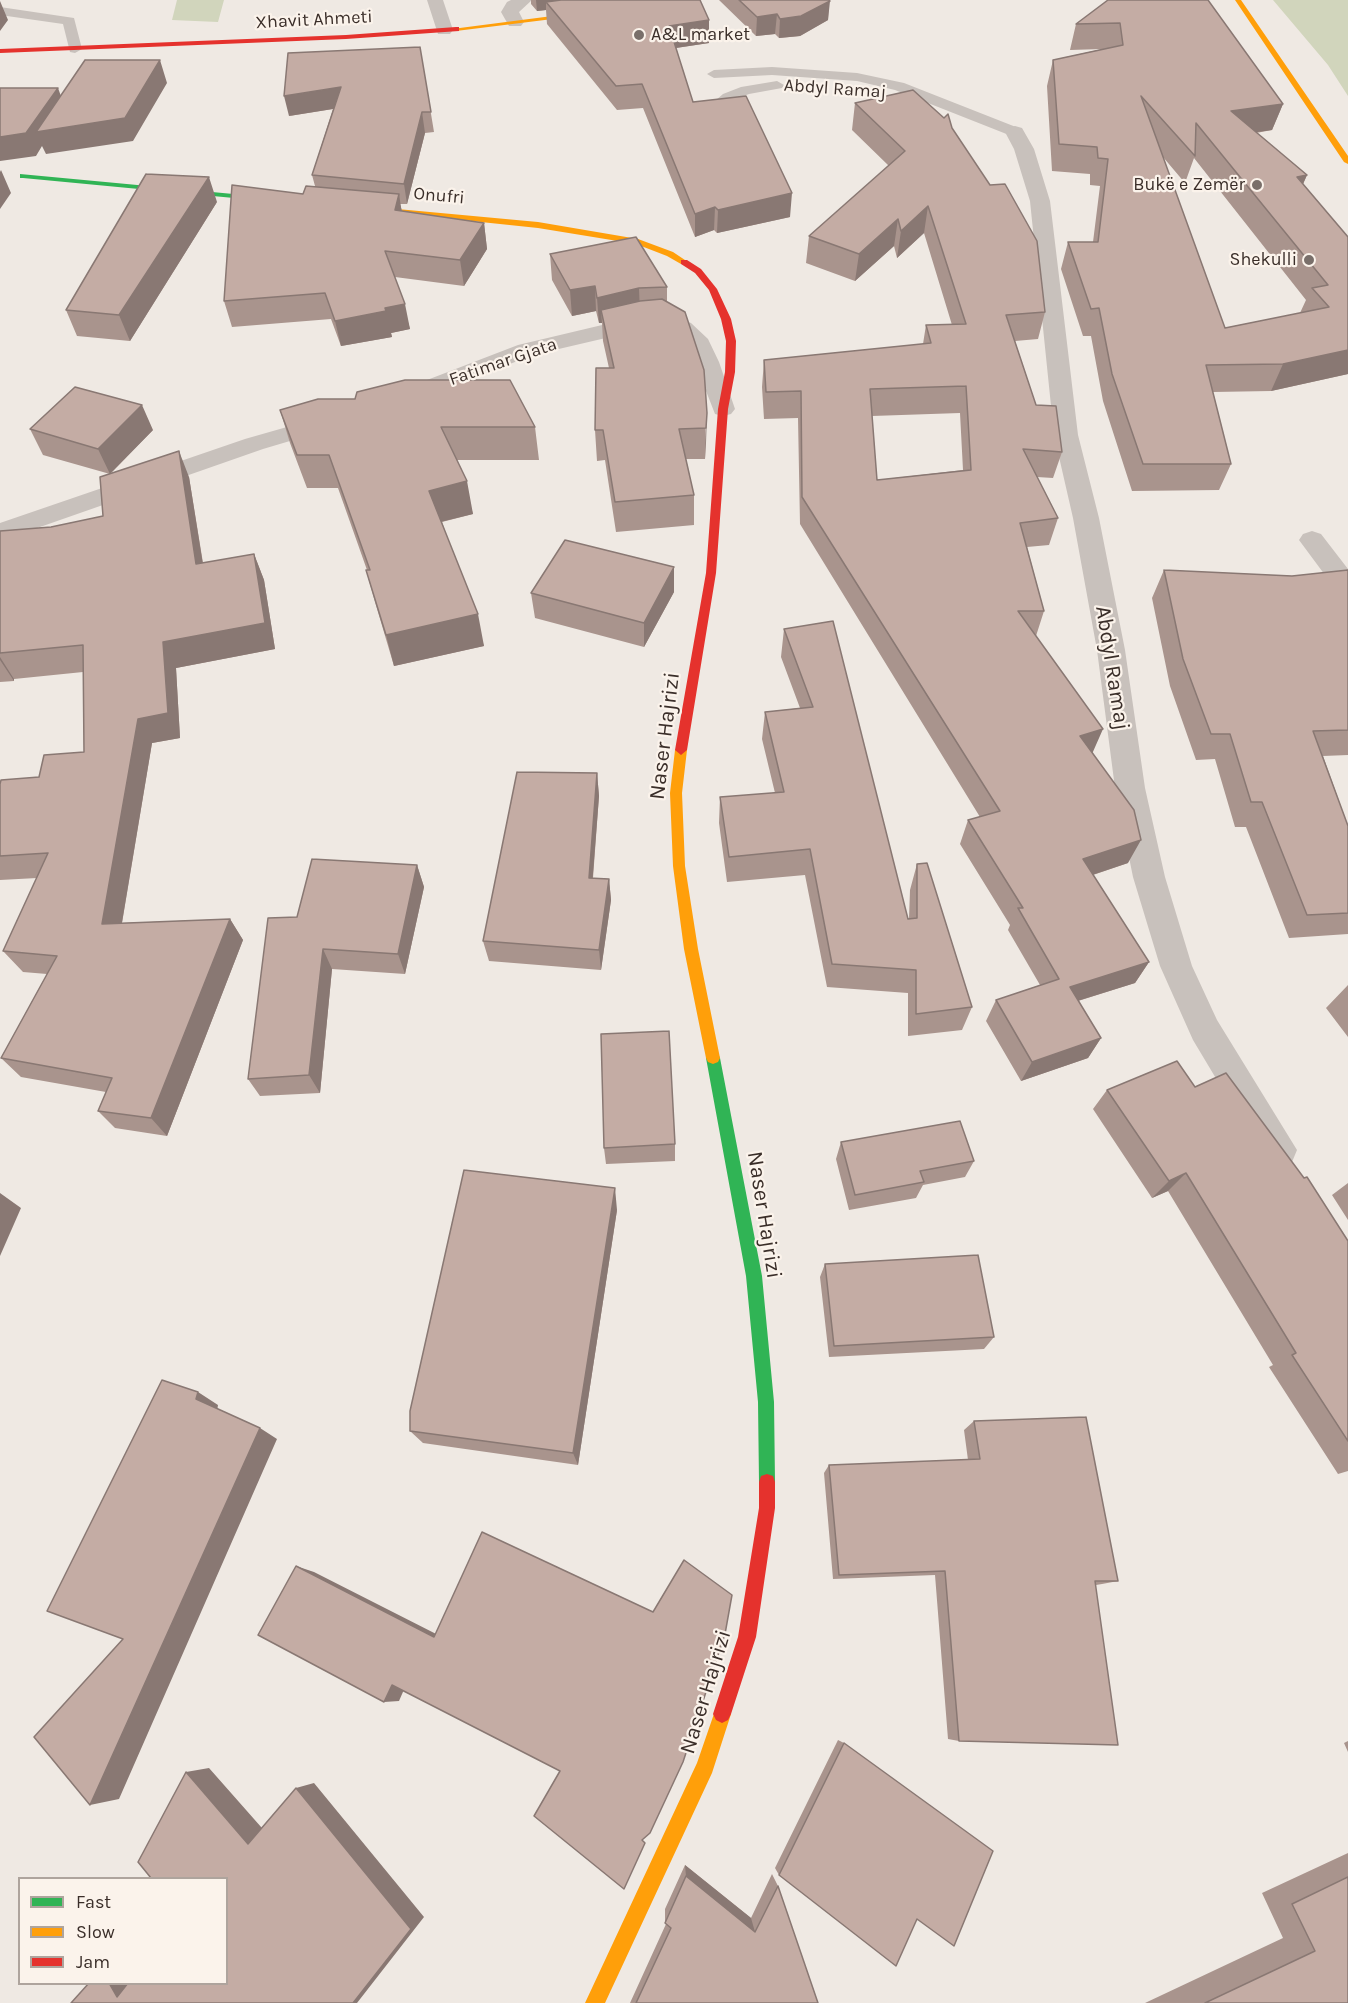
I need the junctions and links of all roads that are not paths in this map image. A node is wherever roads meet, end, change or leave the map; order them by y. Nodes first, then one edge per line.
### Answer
1 (435, 0) edge
2 (524, 0) edge
3 (1238, 0) edge
4 (0, 11) edge
5 (608, 11) edge
6 (515, 22) junction
7 (444, 30) junction
8 (75, 49) junction
9 (0, 51) edge
10 (714, 74) dead end
11 (924, 97) junction
12 (716, 107) edge
13 (1015, 132) joint
14 (1348, 162) edge
15 (23, 176) dead end
16 (292, 201) edge
17 (339, 206) edge
18 (383, 404) edge
19 (723, 409) junction
20 (350, 416) edge
21 (0, 532) edge
22 (1312, 540) dead end
23 (1348, 588) edge
24 (1291, 1168) edge
25 (595, 2003) edge

1 - 7 street
2 - 6 street
3 - 14 street
4 - 8 lane
5 - 6 street, Xhavit Ahmeti
6 - 7 street, Xhavit Ahmeti
7 - 8 street, Xhavit Ahmeti
8 - 9 street, Xhavit Ahmeti
10 - 11 lane, Abdyl Ramaj
11 - 12 lane, Abdyl Ramaj
11 - 13 lane, Abdyl Ramaj
13 - 24 street, Abdyl Ramaj
15 - 16 street
17 - 19 street, Onufri
18 - 19 street, Fatimar Gjata
19 - 25 street, Naser Hajrizi
20 - 21 street
22 - 23 street

